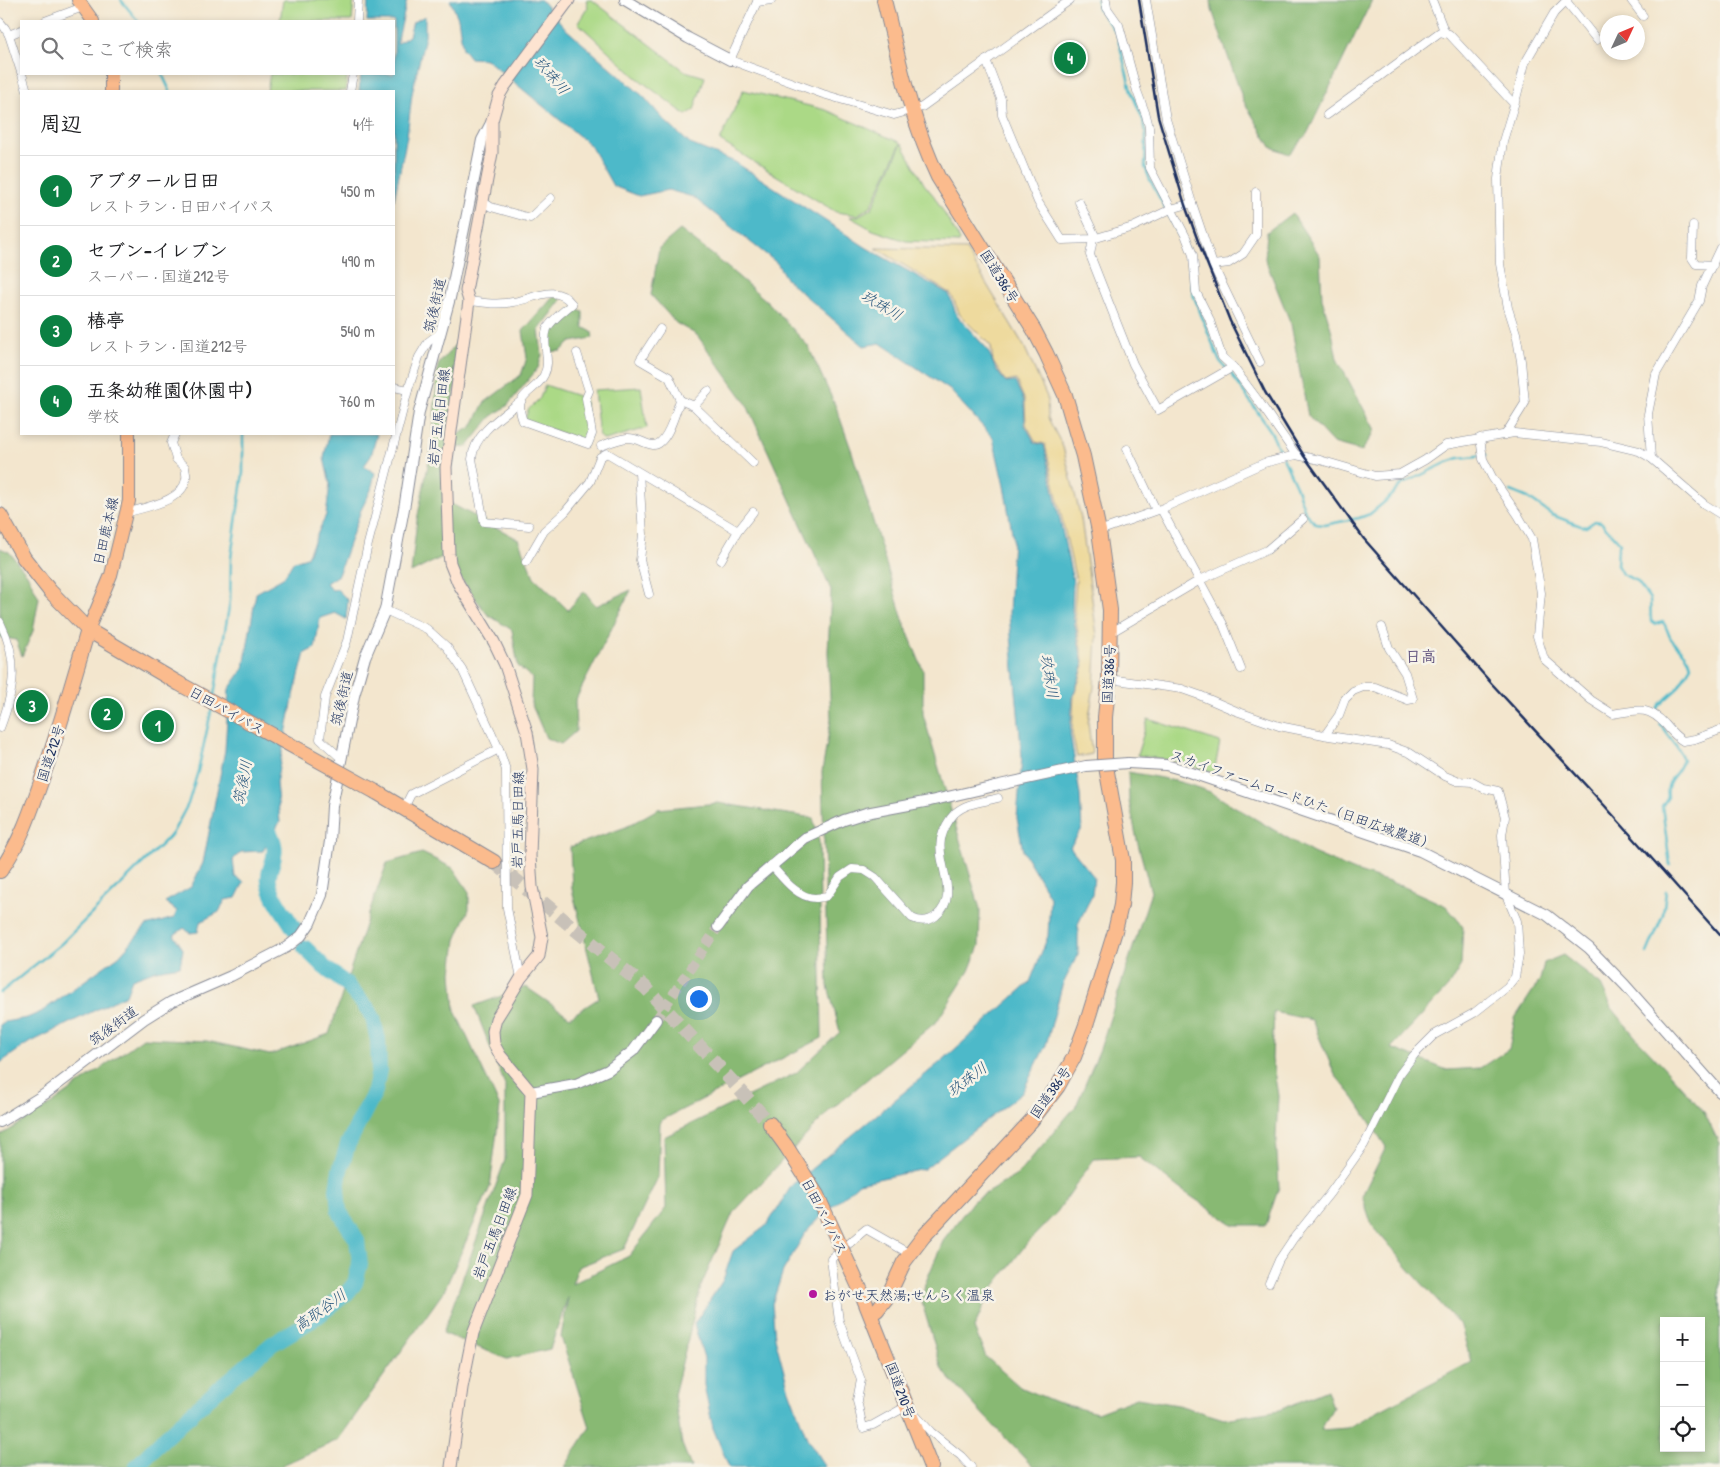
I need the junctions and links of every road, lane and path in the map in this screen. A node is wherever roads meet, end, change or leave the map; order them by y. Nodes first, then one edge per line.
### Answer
1 (358, 0) edge
2 (569, 0) edge
3 (625, 0) edge
4 (771, 0) edge
5 (884, 0) edge
6 (1070, 0) edge
7 (1106, 0) edge
8 (1146, 0) edge
9 (1432, 0) edge
10 (1566, 0) edge
11 (1631, 0) edge
12 (756, 1) edge
13 (80, 3) edge
14 (1642, 15) edge
15 (47, 20) edge
16 (92, 20) edge
17 (357, 20) edge
18 (0, 22) edge
19 (20, 30) edge
20 (1445, 33) junction
21 (9, 35) junction
22 (1597, 40) dead end
23 (730, 60) junction
24 (986, 60) junction
25 (20, 67) edge
26 (23, 75) edge
27 (111, 75) edge
28 (353, 75) edge
29 (27, 90) edge
30 (111, 90) edge
31 (350, 90) edge
32 (1514, 104) junction
33 (912, 111) junction
34 (1327, 115) dead end
35 (492, 121) junction
36 (1256, 192) dead end
37 (550, 198) dead end
38 (482, 201) junction
39 (1079, 202) dead end
40 (1192, 203) junction
41 (1167, 211) junction
42 (1693, 225) dead end
43 (1094, 239) junction
44 (1720, 248) edge
45 (1712, 265) junction
46 (1213, 266) junction
47 (469, 301) junction
48 (660, 329) dead end
49 (442, 331) junction
50 (577, 353) dead end
51 (1260, 362) dead end
52 (1233, 367) junction
53 (395, 387) edge
54 (408, 390) junction
55 (708, 391) dead end
56 (680, 400) junction
57 (521, 402) junction
58 (694, 406) junction
59 (129, 435) edge
60 (175, 435) edge
61 (1505, 435) junction
62 (590, 438) junction
63 (1480, 438) junction
64 (601, 446) junction
65 (1126, 449) dead end
66 (607, 453) junction
67 (1293, 456) junction
68 (1651, 458) junction
69 (753, 464) dead end
70 (639, 472) junction
71 (1158, 510) junction
72 (753, 512) dead end
73 (126, 513) junction
74 (1720, 514) edge
75 (0, 515) edge
76 (1304, 519) dead end
77 (530, 526) dead end
78 (738, 531) junction
79 (1099, 531) junction
80 (720, 560) dead end
81 (526, 562) dead end
82 (1200, 580) junction
83 (649, 594) dead end
84 (385, 610) junction
85 (0, 622) edge
86 (1382, 627) dead end
87 (88, 630) junction
88 (1110, 632) junction
89 (1240, 669) dead end
90 (1109, 679) junction
91 (0, 728) edge
92 (1720, 730) edge
93 (1325, 735) junction
94 (500, 749) junction
95 (342, 759) junction
96 (998, 798) dead end
97 (404, 808) junction
98 (494, 862) tunnel mouth
99 (771, 865) junction
100 (0, 871) edge
101 (1506, 895) junction
102 (718, 927) tunnel mouth
103 (521, 978) junction
104 (656, 1020) tunnel mouth
105 (531, 1092) junction
106 (1720, 1092) edge
107 (0, 1122) edge
108 (770, 1124) tunnel mouth
109 (910, 1254) junction
110 (1269, 1283) dead end
111 (871, 1314) junction
112 (907, 1406) junction
113 (450, 1467) edge
114 (931, 1467) edge
115 (971, 1467) edge

1 - 17 street
2 - 35 main road, 岩戸五馬日田線
3 - 23 street
4 - 12 street
5 - 33 highway, 国道386号
6 - 24 street
7 - 41 street
8 - 40 street
9 - 20 street
10 - 22 street
10 - 32 street
11 - 14 street
12 - 23 street
13 - 15 street
13 - 16 main road
18 - 21 street
19 - 21 street
20 - 32 street
20 - 34 street
21 - 25 street
23 - 33 street
24 - 33 street
24 - 43 street
26 - 29 street
27 - 30 main road
28 - 31 street
32 - 61 street
33 - 79 highway, 国道386号
35 - 38 main road, 岩戸五馬日田線
35 - 49 street, 筑後街道
36 - 46 street
37 - 38 street
38 - 47 main road, 岩戸五馬日田線
39 - 43 street
40 - 41 street
40 - 46 street
41 - 43 street
41 - 52 street
42 - 45 street
43 - 52 street
44 - 45 street
45 - 68 street
46 - 51 street
47 - 57 street
47 - 103 main road, 岩戸五馬日田線
48 - 56 street
49 - 54 street
49 - 84 street, 筑後街道
50 - 62 street
52 - 67 street
53 - 54 street
54 - 95 street
55 - 58 street
56 - 58 street
56 - 64 street
57 - 62 street
57 - 77 street
58 - 69 street
59 - 73 main road, 日田鹿本線
60 - 73 street
61 - 63 street
61 - 68 street
62 - 64 street
63 - 67 street
63 - 92 street
64 - 66 street
65 - 71 street
66 - 70 street
66 - 81 street
67 - 71 street
68 - 74 street
70 - 78 street
70 - 83 street
71 - 79 street
71 - 82 street
72 - 78 street
73 - 87 main road, 日田鹿本線
75 - 87 highway, 日田バイパス
76 - 82 street
78 - 80 street
79 - 88 highway, 国道386号
82 - 88 street
82 - 89 street
84 - 94 street
84 - 95 street, 筑後街道
85 - 91 street
86 - 93 street
87 - 97 highway, 日田バイパス, bridge
87 - 100 highway, 国道212号
88 - 90 highway, 国道386号
90 - 93 street
90 - 109 highway, 国道386号
93 - 101 street
94 - 97 street
94 - 103 street
95 - 107 street, 筑後街道
96 - 99 street
97 - 98 highway, 日田バイパス
99 - 101 street, スカイファームロードひた（日田広域農道）, bridge
99 - 102 street, スカイファームロードひた（日田広域農道）
101 - 106 street, スカイファームロードひた（日田広域農道）
101 - 110 street
103 - 105 main road, 岩戸五馬日田線
104 - 105 street
105 - 113 main road, 岩戸五馬日田線
108 - 111 highway, 日田バイパス, bridge
109 - 111 highway, 国道386号
109 - 112 street
111 - 112 highway, 国道210号
112 - 114 highway, 国道210号
112 - 115 street

